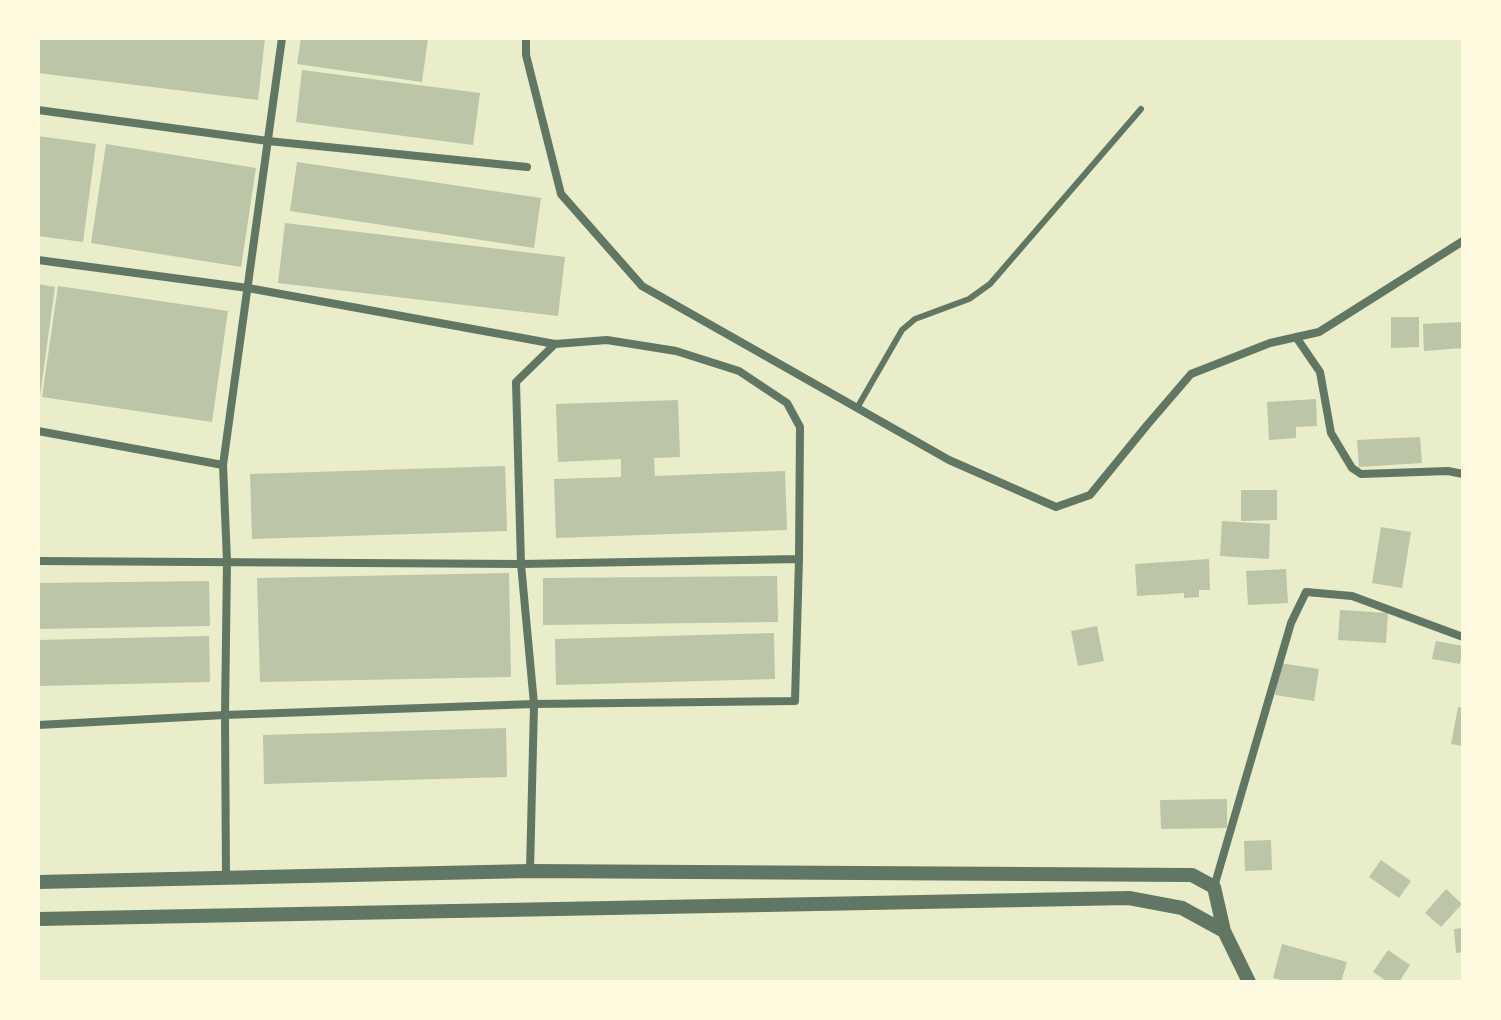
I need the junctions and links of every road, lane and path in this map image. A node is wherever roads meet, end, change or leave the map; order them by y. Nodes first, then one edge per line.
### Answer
1 (282, 38) edge
2 (526, 38) edge
3 (1141, 109) dead end
4 (38, 110) edge
5 (268, 141) junction
6 (527, 167) dead end
7 (1463, 241) edge
8 (38, 260) edge
9 (248, 288) junction
10 (1296, 337) junction
11 (555, 344) junction
12 (857, 408) junction
13 (38, 431) edge
14 (223, 465) junction
15 (1463, 474) edge
16 (799, 559) junction
17 (38, 561) edge
18 (227, 561) junction
19 (521, 564) junction
20 (1463, 637) edge
21 (534, 704) junction
22 (225, 715) junction
23 (38, 725) edge
24 (530, 871) junction
25 (226, 879) junction
26 (38, 882) edge
27 (1214, 887) junction
28 (38, 919) edge
29 (1224, 931) junction
30 (1249, 982) edge

1 - 5 street
2 - 12 street
3 - 12 lane
4 - 5 street
5 - 6 street
5 - 9 street
7 - 10 street
8 - 9 street
9 - 11 street
9 - 14 street
10 - 12 street
10 - 15 street
11 - 16 street
11 - 19 street
13 - 14 street
14 - 18 street
16 - 19 street
16 - 21 street
17 - 18 street
18 - 19 street
18 - 22 street
19 - 21 street
20 - 27 street
21 - 22 street
21 - 24 street
22 - 23 street
22 - 25 street
24 - 25 street
24 - 27 street
25 - 26 street
27 - 29 street
28 - 29 street
29 - 30 street

